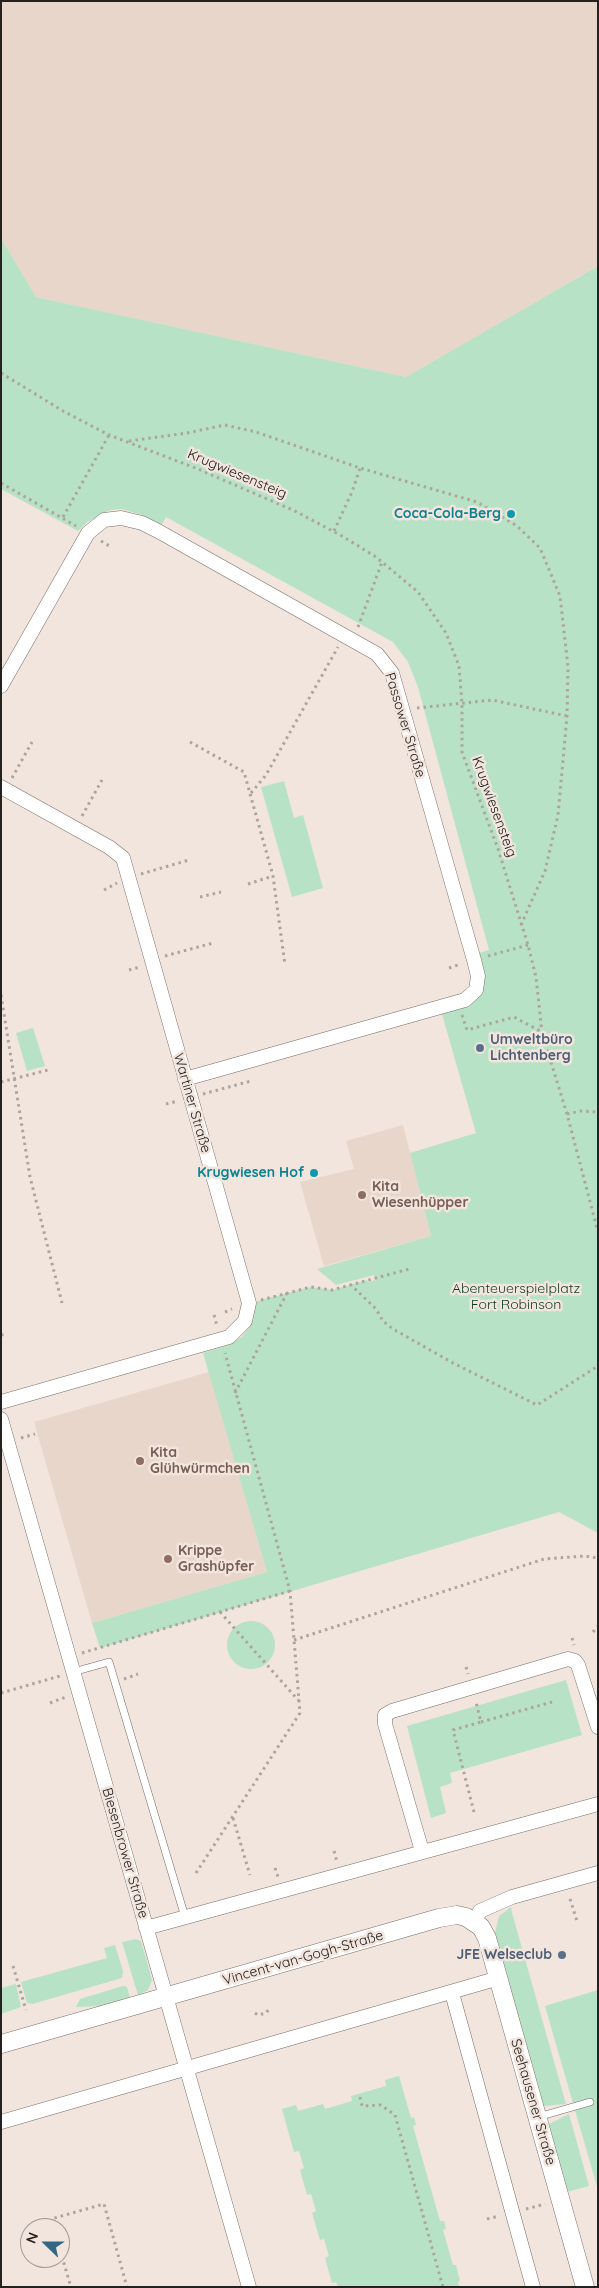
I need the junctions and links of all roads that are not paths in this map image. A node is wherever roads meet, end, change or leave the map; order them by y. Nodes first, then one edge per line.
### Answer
1 (1, 686) edge
2 (3, 788) edge
3 (185, 1079) junction
4 (1, 1402) edge
5 (1, 1419) edge
6 (73, 1672) junction
7 (598, 1727) edge
8 (598, 1804) edge
9 (422, 1852) junction
10 (598, 1873) edge
11 (185, 1917) junction
12 (474, 1921) junction
13 (146, 1928) junction
14 (499, 1978) junction
15 (452, 1993) junction
16 (166, 1998) junction
17 (1, 2044) edge
18 (185, 2069) junction
19 (590, 2102) dead end
20 (538, 2117) junction
21 (1, 2122) edge
22 (249, 2287) edge
23 (533, 2287) edge
24 (585, 2287) edge

1 - 3 street, Passower Straße
2 - 3 street, Wartiner Straße
3 - 4 street, Wartiner Straße
5 - 6 street, Biesenbrower Straße
6 - 11 lane
6 - 13 street, Biesenbrower Straße
7 - 9 street
8 - 9 street
9 - 11 street
10 - 12 street
11 - 13 street
12 - 14 street, Seehausener Straße
12 - 16 street, Vincent-van-Gogh-Straße
13 - 16 street, Biesenbrower Straße
14 - 15 street
14 - 20 street, Seehausener Straße
15 - 18 street
15 - 23 street
16 - 17 street, Vincent-van-Gogh-Straße
16 - 18 street, Biesenbrower Straße
18 - 21 street
18 - 22 street, Biesenbrower Straße
19 - 20 lane
20 - 24 street, Seehausener Straße

